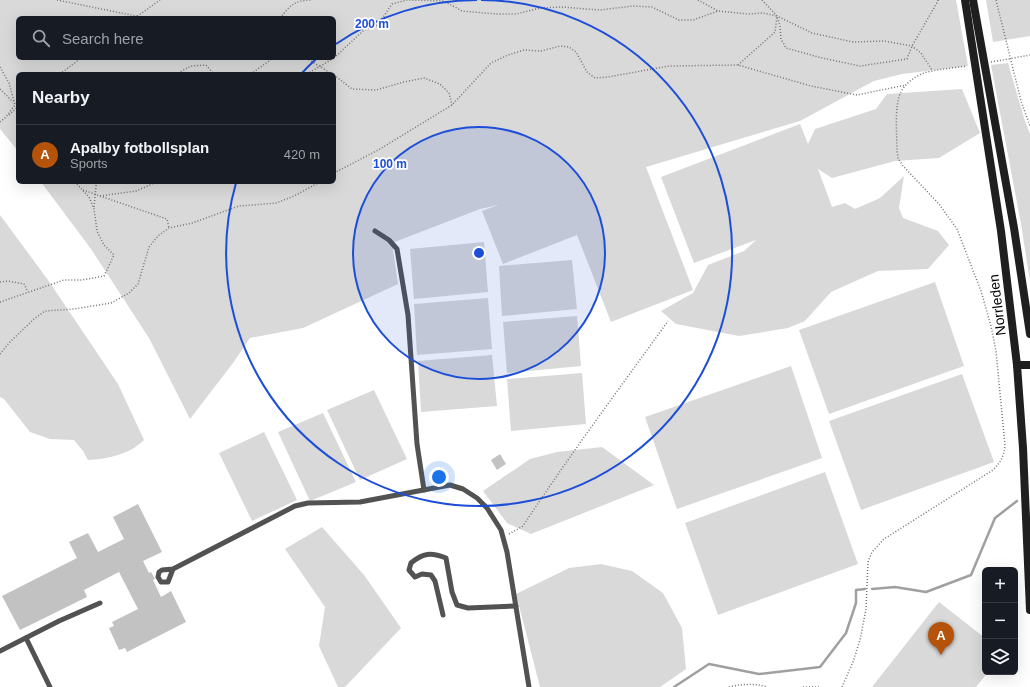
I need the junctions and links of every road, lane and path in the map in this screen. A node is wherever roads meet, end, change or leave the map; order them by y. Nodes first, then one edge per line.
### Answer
1 (57, 0) edge
2 (160, 0) edge
3 (311, 0) edge
4 (424, 0) edge
5 (698, 0) edge
6 (762, 0) edge
7 (938, 0) edge
8 (965, 0) edge
9 (973, 0) edge
10 (996, 0) edge
11 (718, 11) junction
12 (131, 16) edge
13 (137, 16) edge
14 (282, 16) edge
15 (777, 16) junction
16 (912, 46) junction
17 (1030, 54) edge
18 (336, 56) edge
19 (1010, 59) junction
20 (78, 60) edge
21 (270, 60) edge
22 (310, 60) edge
23 (330, 60) edge
24 (990, 62) dead end
25 (738, 65) junction
26 (320, 66) junction
27 (967, 66) dead end
28 (0, 67) edge
29 (933, 71) junction
30 (63, 72) edge
31 (180, 72) edge
32 (212, 72) edge
33 (254, 72) edge
34 (310, 72) edge
35 (329, 72) edge
36 (336, 77) edge
37 (906, 85) junction
38 (0, 90) edge
39 (15, 103) junction
40 (452, 105) junction
41 (16, 109) edge
42 (6, 117) junction
43 (0, 122) edge
44 (1030, 126) edge
45 (336, 173) edge
46 (77, 184) edge
47 (98, 184) edge
48 (152, 184) edge
49 (316, 184) edge
50 (81, 189) junction
51 (96, 194) junction
52 (100, 196) junction
53 (94, 209) junction
54 (168, 228) junction
55 (375, 231) dead end
56 (0, 282) edge
57 (28, 292) junction
58 (0, 302) edge
59 (668, 321) dead end
60 (1030, 334) edge
61 (0, 354) edge
62 (1030, 364) edge
63 (1018, 365) junction
64 (424, 490) junction
65 (503, 537) junction
66 (173, 569) dead end
67 (100, 603) dead end
68 (516, 606) junction
69 (1030, 610) edge
70 (443, 615) dead end
71 (26, 638) junction
72 (0, 651) edge
73 (50, 687) edge
74 (529, 687) edge
75 (729, 687) edge
76 (767, 687) edge
77 (803, 687) edge
78 (820, 687) edge
79 (842, 687) edge

1 - 12 path
2 - 13 path
3 - 14 path
4 - 11 path
4 - 18 path
5 - 11 path
6 - 15 path
7 - 16 path
8 - 63 main road, Norrleden
9 - 60 main road, Norrleden
10 - 19 path
11 - 15 path
15 - 16 path
15 - 16 path
15 - 25 path
16 - 29 path
17 - 19 path
19 - 24 path
19 - 44 path
20 - 30 path
21 - 33 path
22 - 26 path
23 - 26 path
25 - 37 path
25 - 40 path
26 - 34 path
26 - 35 path
27 - 29 path
28 - 39 path
29 - 37 path
31 - 32 path
36 - 40 path
37 - 79 path
38 - 39 path
39 - 42 path
40 - 45 path
41 - 42 path
42 - 43 path
46 - 50 path
47 - 51 path
48 - 52 path
49 - 54 path
50 - 51 path
50 - 53 path
51 - 52 path
51 - 53 path
52 - 54 path
53 - 57 path
54 - 61 path
55 - 64 lane
56 - 57 path
57 - 58 path
59 - 65 path
62 - 63 main road
63 - 69 main road, Norrleden
64 - 65 lane
64 - 66 lane
65 - 68 lane
67 - 71 lane
68 - 70 lane
68 - 74 lane
71 - 72 lane
71 - 73 lane
75 - 76 path
77 - 78 path

